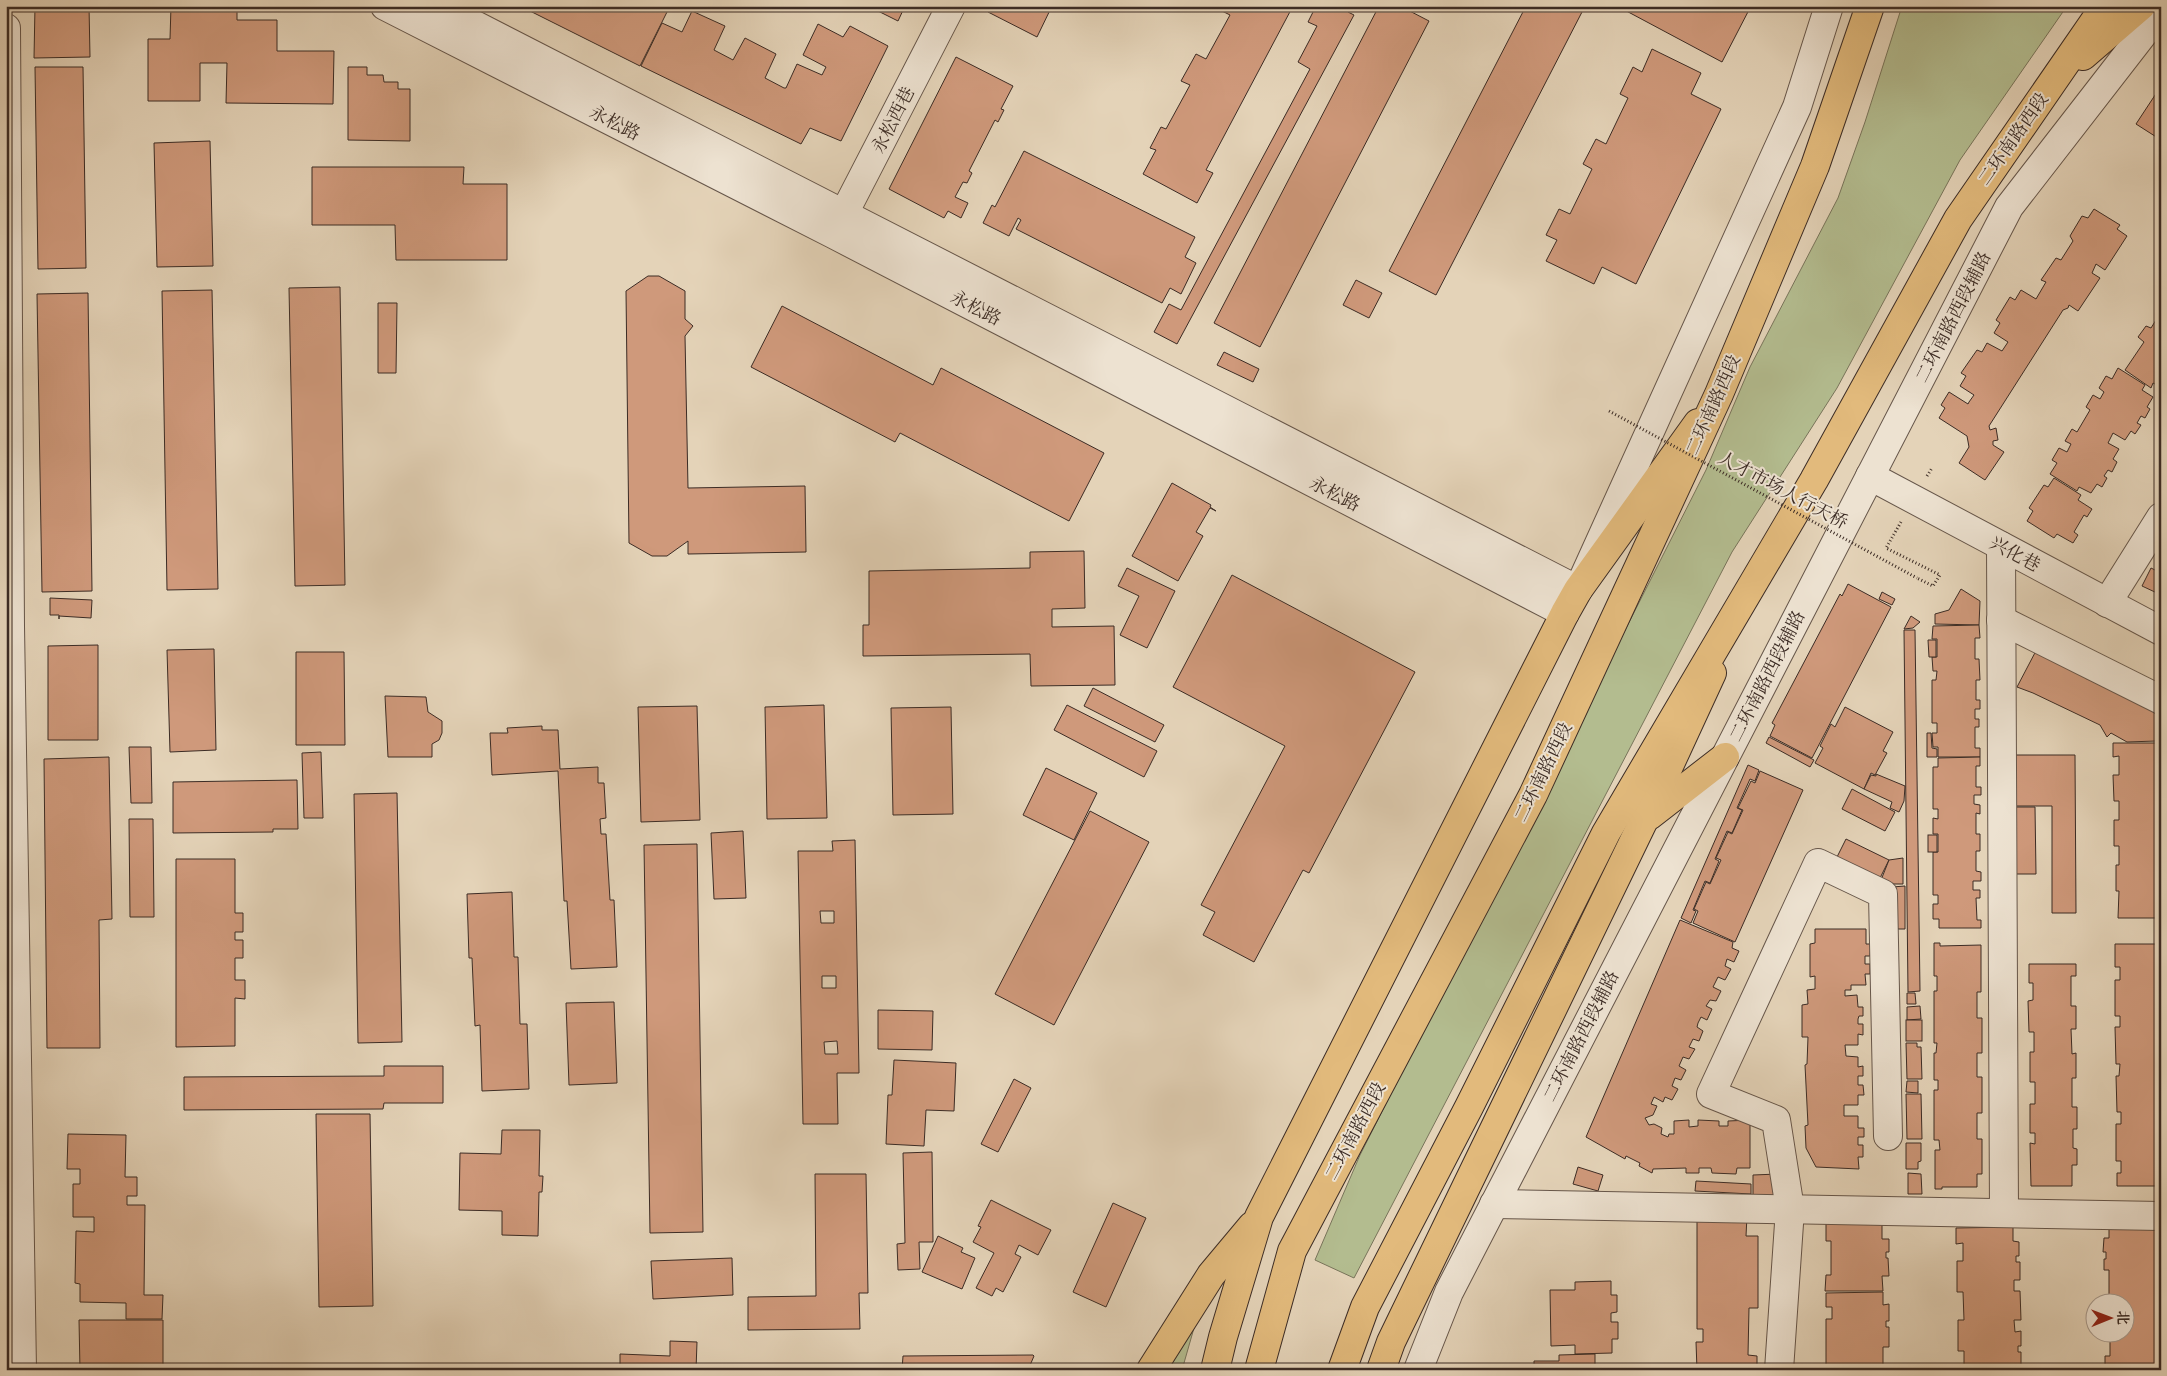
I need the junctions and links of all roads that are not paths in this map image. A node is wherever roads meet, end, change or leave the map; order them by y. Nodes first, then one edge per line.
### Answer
1 (385, 6) edge
2 (438, 6) edge
3 (952, 6) edge
4 (1828, 6) edge
5 (1870, 6) edge
6 (2105, 6) edge
7 (2118, 6) edge
8 (2141, 6) edge
9 (2161, 11) edge
10 (6, 28) edge
11 (2055, 80) junction
12 (839, 225) junction
13 (1719, 394) junction
14 (1870, 476) junction
15 (2161, 517) edge
16 (2001, 546) junction
17 (1750, 589) junction
18 (1578, 590) junction
19 (2107, 603) junction
20 (1565, 613) junction
21 (2001, 620) junction
22 (8, 626) edge
23 (2161, 632) edge
24 (2161, 700) edge
25 (1725, 757) junction
26 (1645, 818) junction
27 (1888, 1136) dead end
28 (1494, 1204) junction
29 (1790, 1209) junction
30 (2004, 1213) junction
31 (2161, 1216) edge
32 (1259, 1217) junction
33 (22, 1370) edge
34 (1151, 1370) edge
35 (1215, 1370) edge
36 (1259, 1370) edge
37 (1342, 1370) edge
38 (1381, 1370) edge
39 (1418, 1370) edge
40 (1779, 1370) edge

1 - 12 street, 永松路
2 - 12 street, 永松路
3 - 12 street, 永松西巷
4 - 18 street
5 - 13 main road, 二环南路西段
6 - 11 main road, 二环南路西段
7 - 11 main road
8 - 11 main road
9 - 14 street, 二环南路西段辅路
10 - 22 street
11 - 17 main road, 二环南路西段
12 - 18 street, 永松路
12 - 20 street, 永松路
13 - 18 main road
13 - 36 main road, 二环南路西段
14 - 16 street, 兴化巷
14 - 25 street, 二环南路西段辅路
15 - 19 street
16 - 19 street, 兴化巷
16 - 21 street
17 - 26 main road, 二环南路西段
17 - 37 main road, 二环南路西段
18 - 20 main road
19 - 23 street, 兴化巷
20 - 32 main road
21 - 24 street
21 - 30 street
22 - 33 street
25 - 26 main road
25 - 28 street, 二环南路西段辅路
26 - 38 main road, 二环南路西段
27 - 29 street
28 - 29 street
28 - 39 street, 二环南路西段辅路
29 - 30 street
29 - 40 street
30 - 31 street
32 - 34 main road
32 - 35 main road

